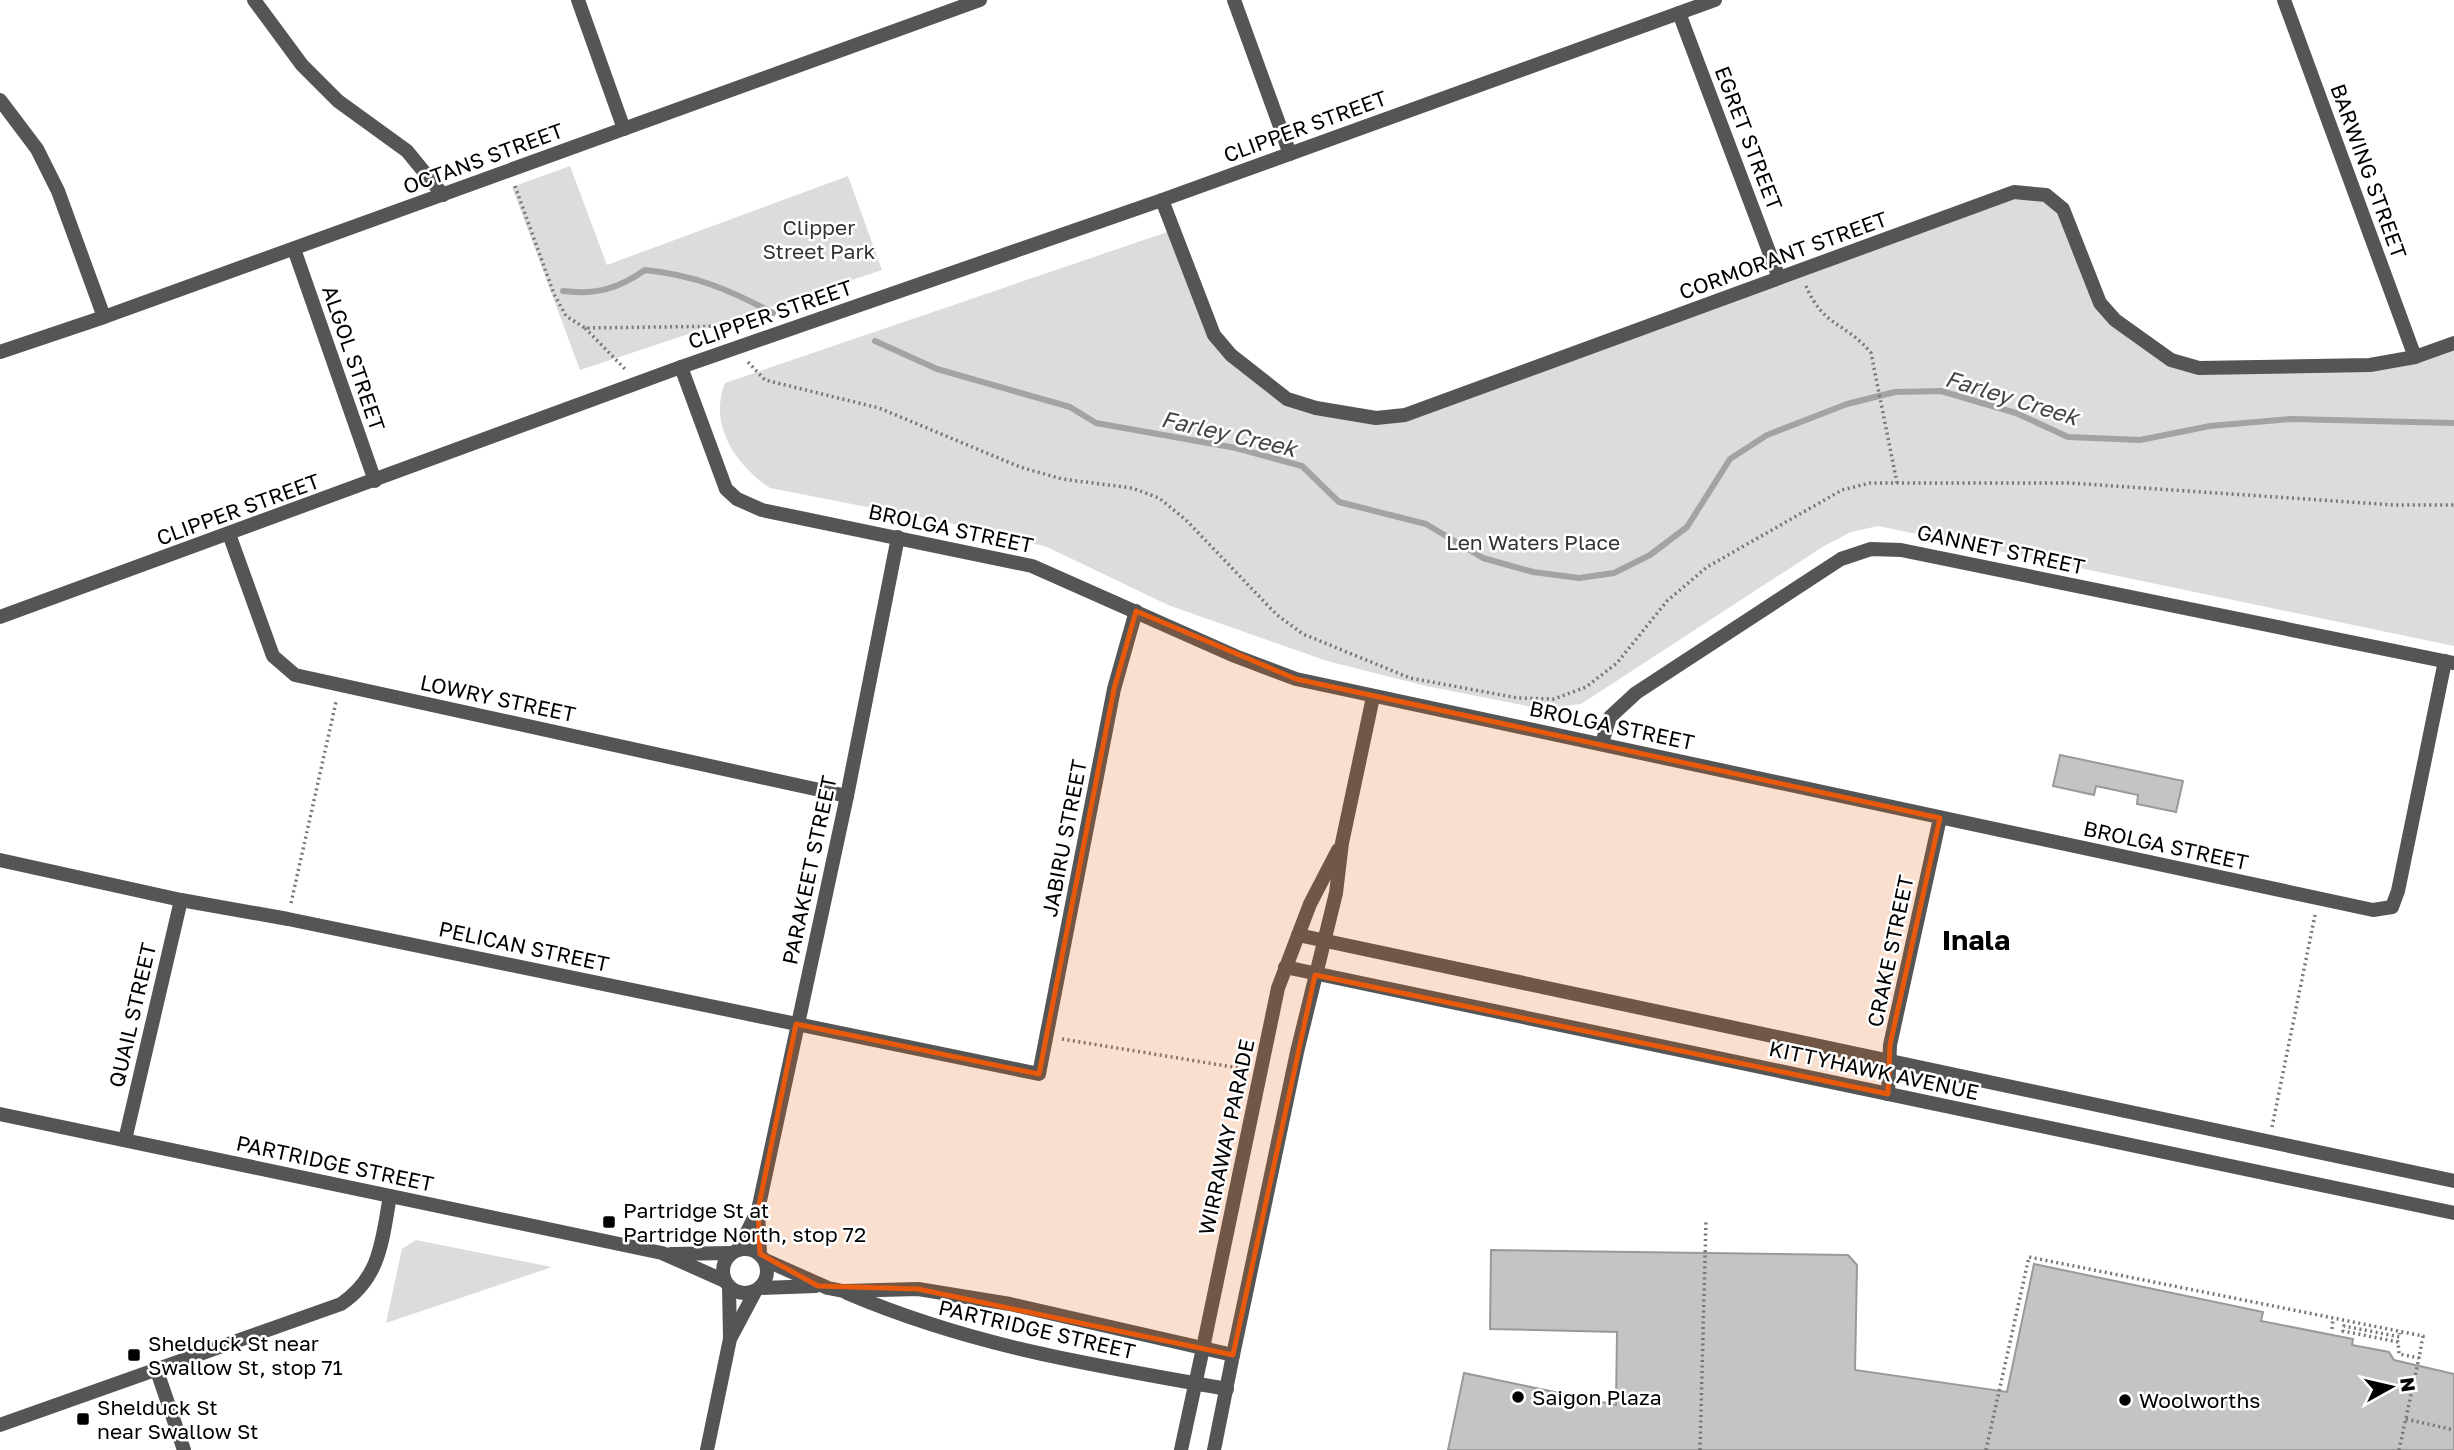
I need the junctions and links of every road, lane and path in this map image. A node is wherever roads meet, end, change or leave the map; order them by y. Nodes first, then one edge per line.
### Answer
1 (254, 0) edge
2 (578, 0) edge
3 (980, 0) edge
4 (1234, 0) edge
5 (1715, 0) edge
6 (2284, 0) edge
7 (1678, 13) junction
8 (0, 100) edge
9 (624, 129) junction
10 (1290, 154) junction
11 (509, 170) junction
12 (443, 195) junction
13 (1162, 200) junction
14 (294, 249) junction
15 (1801, 271) junction
16 (1779, 278) junction
17 (104, 317) junction
18 (585, 328) junction
19 (2454, 343) edge
20 (742, 346) junction
21 (0, 352) edge
22 (2415, 357) junction
23 (681, 367) junction
24 (639, 383) junction
25 (375, 481) junction
26 (1897, 482) junction
27 (2454, 505) edge
28 (229, 534) junction
29 (898, 537) junction
30 (1136, 611) junction
31 (0, 617) edge
32 (2450, 662) edge
33 (340, 685) junction
34 (1373, 696) junction
35 (1602, 743) junction
36 (847, 796) junction
37 (1940, 818) junction
38 (1342, 843) junction
39 (0, 860) edge
40 (2318, 900) junction
41 (181, 901) junction
42 (288, 919) junction
43 (1298, 935) junction
44 (1325, 942) junction
45 (1285, 967) junction
46 (1315, 975) junction
47 (796, 1024) junction
48 (1046, 1036) junction
49 (1889, 1061) junction
50 (1239, 1068) dead end
51 (1039, 1074) joint
52 (1888, 1094) junction
53 (0, 1114) edge
54 (125, 1140) junction
55 (2270, 1143) junction
56 (2454, 1181) edge
57 (390, 1196) junction
58 (758, 1210) junction
59 (2454, 1213) edge
60 (1706, 1220) dead end
61 (735, 1252) junction
62 (662, 1254) junction
63 (763, 1257) junction
64 (727, 1283) junction
65 (818, 1286) junction
66 (758, 1290) junction
67 (843, 1291) junction
68 (2333, 1318) junction
69 (2332, 1329) dead end
70 (2400, 1332) junction
71 (730, 1339) junction
72 (1203, 1349) junction
73 (1233, 1355) junction
74 (2419, 1358) junction
75 (157, 1371) junction
76 (1195, 1383) junction
77 (1227, 1389) junction
78 (2406, 1419) junction
79 (0, 1425) edge
80 (2454, 1430) edge
81 (184, 1450) edge
82 (707, 1450) edge
83 (1181, 1450) edge
84 (1214, 1450) edge
85 (1700, 1450) edge
86 (1986, 1450) edge
87 (2399, 1450) edge

1 - 12 street
2 - 9 street
3 - 9 street, OCTANS STREET
4 - 10 street
5 - 7 street, CLIPPER STREET
6 - 22 street, BARWING STREET
7 - 10 street, CLIPPER STREET
7 - 16 street, EGRET STREET
8 - 17 street
9 - 11 street, OCTANS STREET
10 - 13 street, CLIPPER STREET
11 - 12 street, OCTANS STREET
11 - 18 path
12 - 14 street, OCTANS STREET
13 - 16 street, CORMORANT STREET
13 - 20 street, CLIPPER STREET
14 - 17 street, OCTANS STREET
14 - 25 street, ALGOL STREET
15 - 16 street, CORMORANT STREET
15 - 22 street, CORMORANT STREET
15 - 26 path
17 - 21 street, OCTANS STREET
18 - 20 path
18 - 24 path
19 - 22 street, CORMORANT STREET
20 - 23 street, CLIPPER STREET
20 - 26 path
23 - 24 street, CLIPPER STREET
23 - 29 street, BROLGA STREET
24 - 25 street, CLIPPER STREET
25 - 28 street, CLIPPER STREET
26 - 27 path
28 - 31 street, CLIPPER STREET
28 - 33 street, LOWRY STREET
29 - 30 street, BROLGA STREET
29 - 36 street, PARAKEET STREET
30 - 34 street, BROLGA STREET
30 - 48 street, JABIRU STREET
32 - 35 street, GANNET STREET
32 - 40 street, BROLGA STREET
33 - 36 street, LOWRY STREET
33 - 42 path
34 - 35 street, BROLGA STREET
34 - 38 street, WIRRAWAY PARADE
35 - 37 street, BROLGA STREET
36 - 47 street, PARAKEET STREET
37 - 40 street, BROLGA STREET
37 - 49 street, CRAKE STREET
38 - 43 street, WIRRAWAY PARADE
38 - 44 street, WIRRAWAY PARADE
39 - 41 street, PELICAN STREET
40 - 55 path
41 - 42 street, PELICAN STREET
41 - 54 street, QUAIL STREET
42 - 47 street, PELICAN STREET
43 - 44 street, KITTYHAWK AVENUE
43 - 45 street, WIRRAWAY PARADE
44 - 46 street, WIRRAWAY PARADE
44 - 49 street, KITTYHAWK AVENUE
45 - 46 street, KITTYHAWK AVENUE
45 - 72 street, WIRRAWAY PARADE
46 - 52 street, KITTYHAWK AVENUE
46 - 73 street, WIRRAWAY PARADE
47 - 51 street, PELICAN STREET
47 - 58 street, PARAKEET STREET
48 - 50 path
48 - 51 street, JABIRU STREET
49 - 52 street, CRAKE STREET
49 - 55 street, KITTYHAWK AVENUE
52 - 59 street, KITTYHAWK AVENUE
53 - 54 street, PARTRIDGE STREET
54 - 57 street, PARTRIDGE STREET
55 - 56 street, KITTYHAWK AVENUE
57 - 62 street, PARTRIDGE STREET
57 - 75 street
58 - 61 street, PARAKEET STREET
58 - 63 street, PARAKEET STREET
60 - 85 path
61 - 62 street, PARTRIDGE STREET
61 - 63 street
61 - 64 street
62 - 64 street, PARTRIDGE STREET
63 - 65 street, PARTRIDGE STREET
63 - 66 street
64 - 66 street
64 - 71 street
65 - 66 street, PARTRIDGE STREET
65 - 67 street, PARTRIDGE STREET
66 - 71 street
67 - 72 street, PARTRIDGE STREET
67 - 76 street, PARTRIDGE STREET
68 - 69 path
68 - 70 path
68 - 86 path
70 - 74 path
70 - 74 path
71 - 82 street
72 - 73 street, PARTRIDGE STREET
72 - 76 street, WIRRAWAY PARADE
73 - 77 street, WIRRAWAY PARADE
74 - 78 path
75 - 79 street
75 - 81 street
76 - 77 street, PARTRIDGE STREET
76 - 83 street, WIRRAWAY PARADE
77 - 84 street, WIRRAWAY PARADE
78 - 80 path
78 - 87 path

